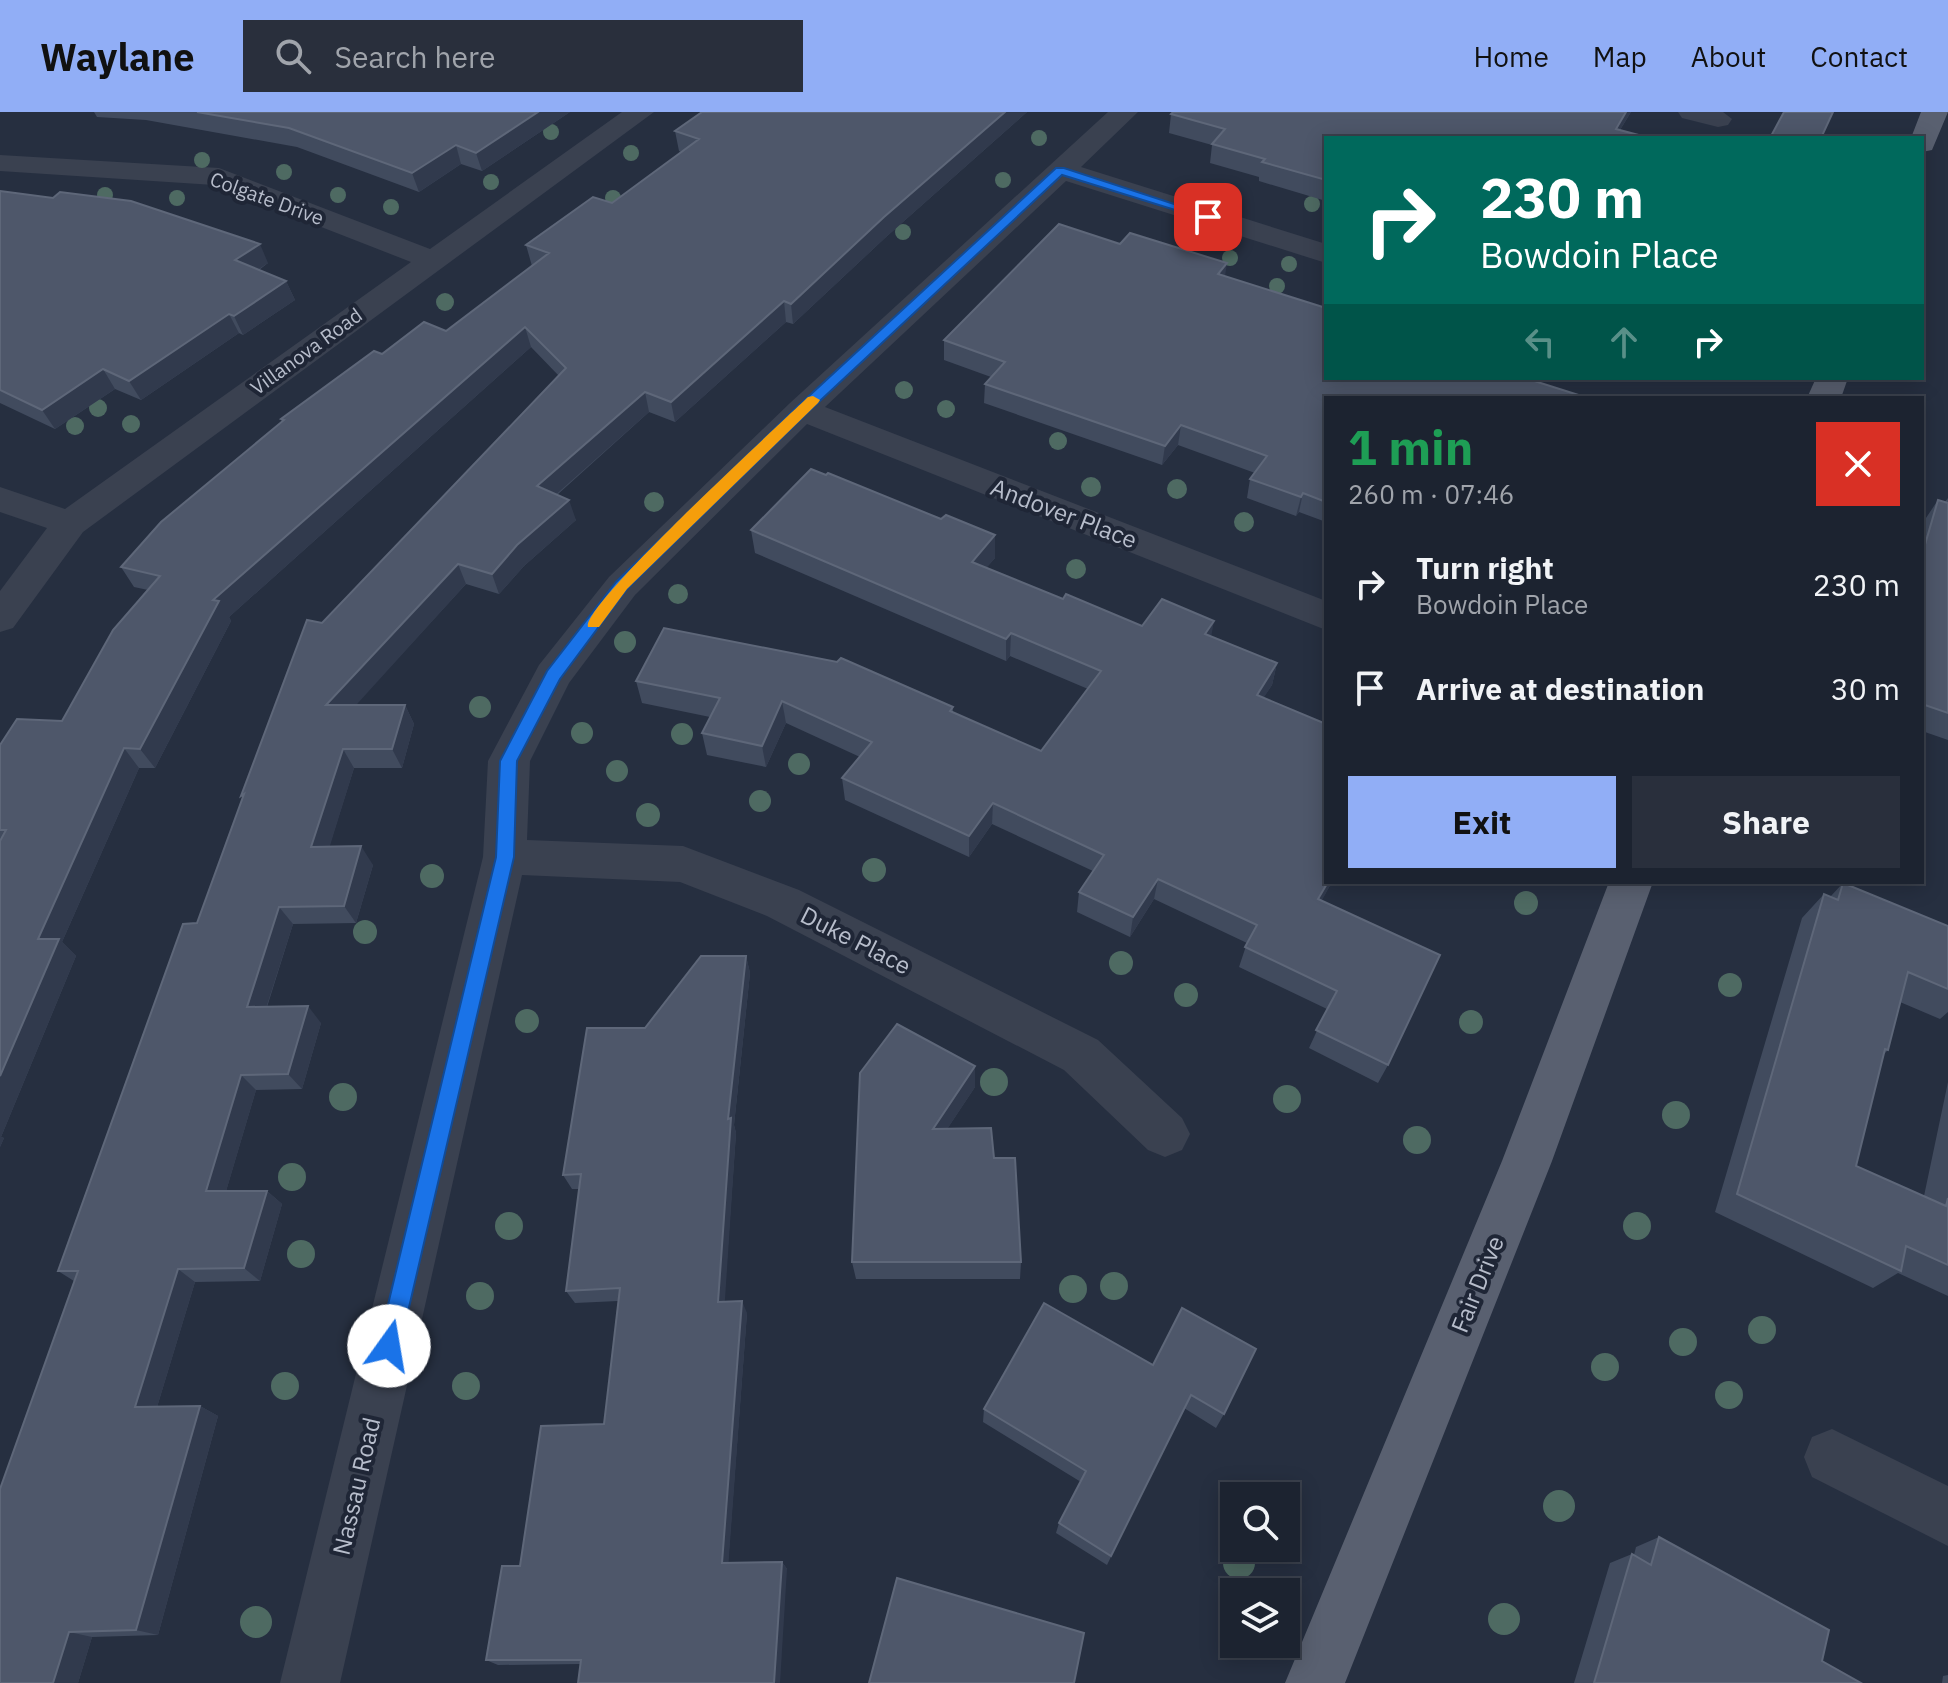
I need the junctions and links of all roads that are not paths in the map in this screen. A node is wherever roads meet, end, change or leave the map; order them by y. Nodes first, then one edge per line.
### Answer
1 (640, 112) edge
2 (1124, 112) edge
3 (1935, 112) edge
4 (1924, 139) edge
5 (0, 163) edge
6 (1060, 170) junction
7 (1324, 253) edge
8 (432, 260) junction
9 (802, 410) junction
10 (0, 499) edge
11 (70, 523) junction
12 (1324, 615) edge
13 (0, 618) edge
14 (505, 857) junction
15 (1630, 884) edge
16 (1165, 1134) dead end
17 (1832, 1457) dead end
18 (1948, 1517) edge
19 (310, 1683) edge
20 (1315, 1683) edge

1 - 8 street, Villanova Road
2 - 6 street, Nassau Road
3 - 4 main road
5 - 8 street, Colgate Drive
6 - 7 street
6 - 9 street, Nassau Road
8 - 11 street, Villanova Road
9 - 12 street, Andover Place
9 - 14 street, Nassau Road
10 - 11 street
11 - 13 street, Villanova Road
14 - 16 street, Duke Place
14 - 19 street, Nassau Road
15 - 20 main road, Fair Drive
17 - 18 street

